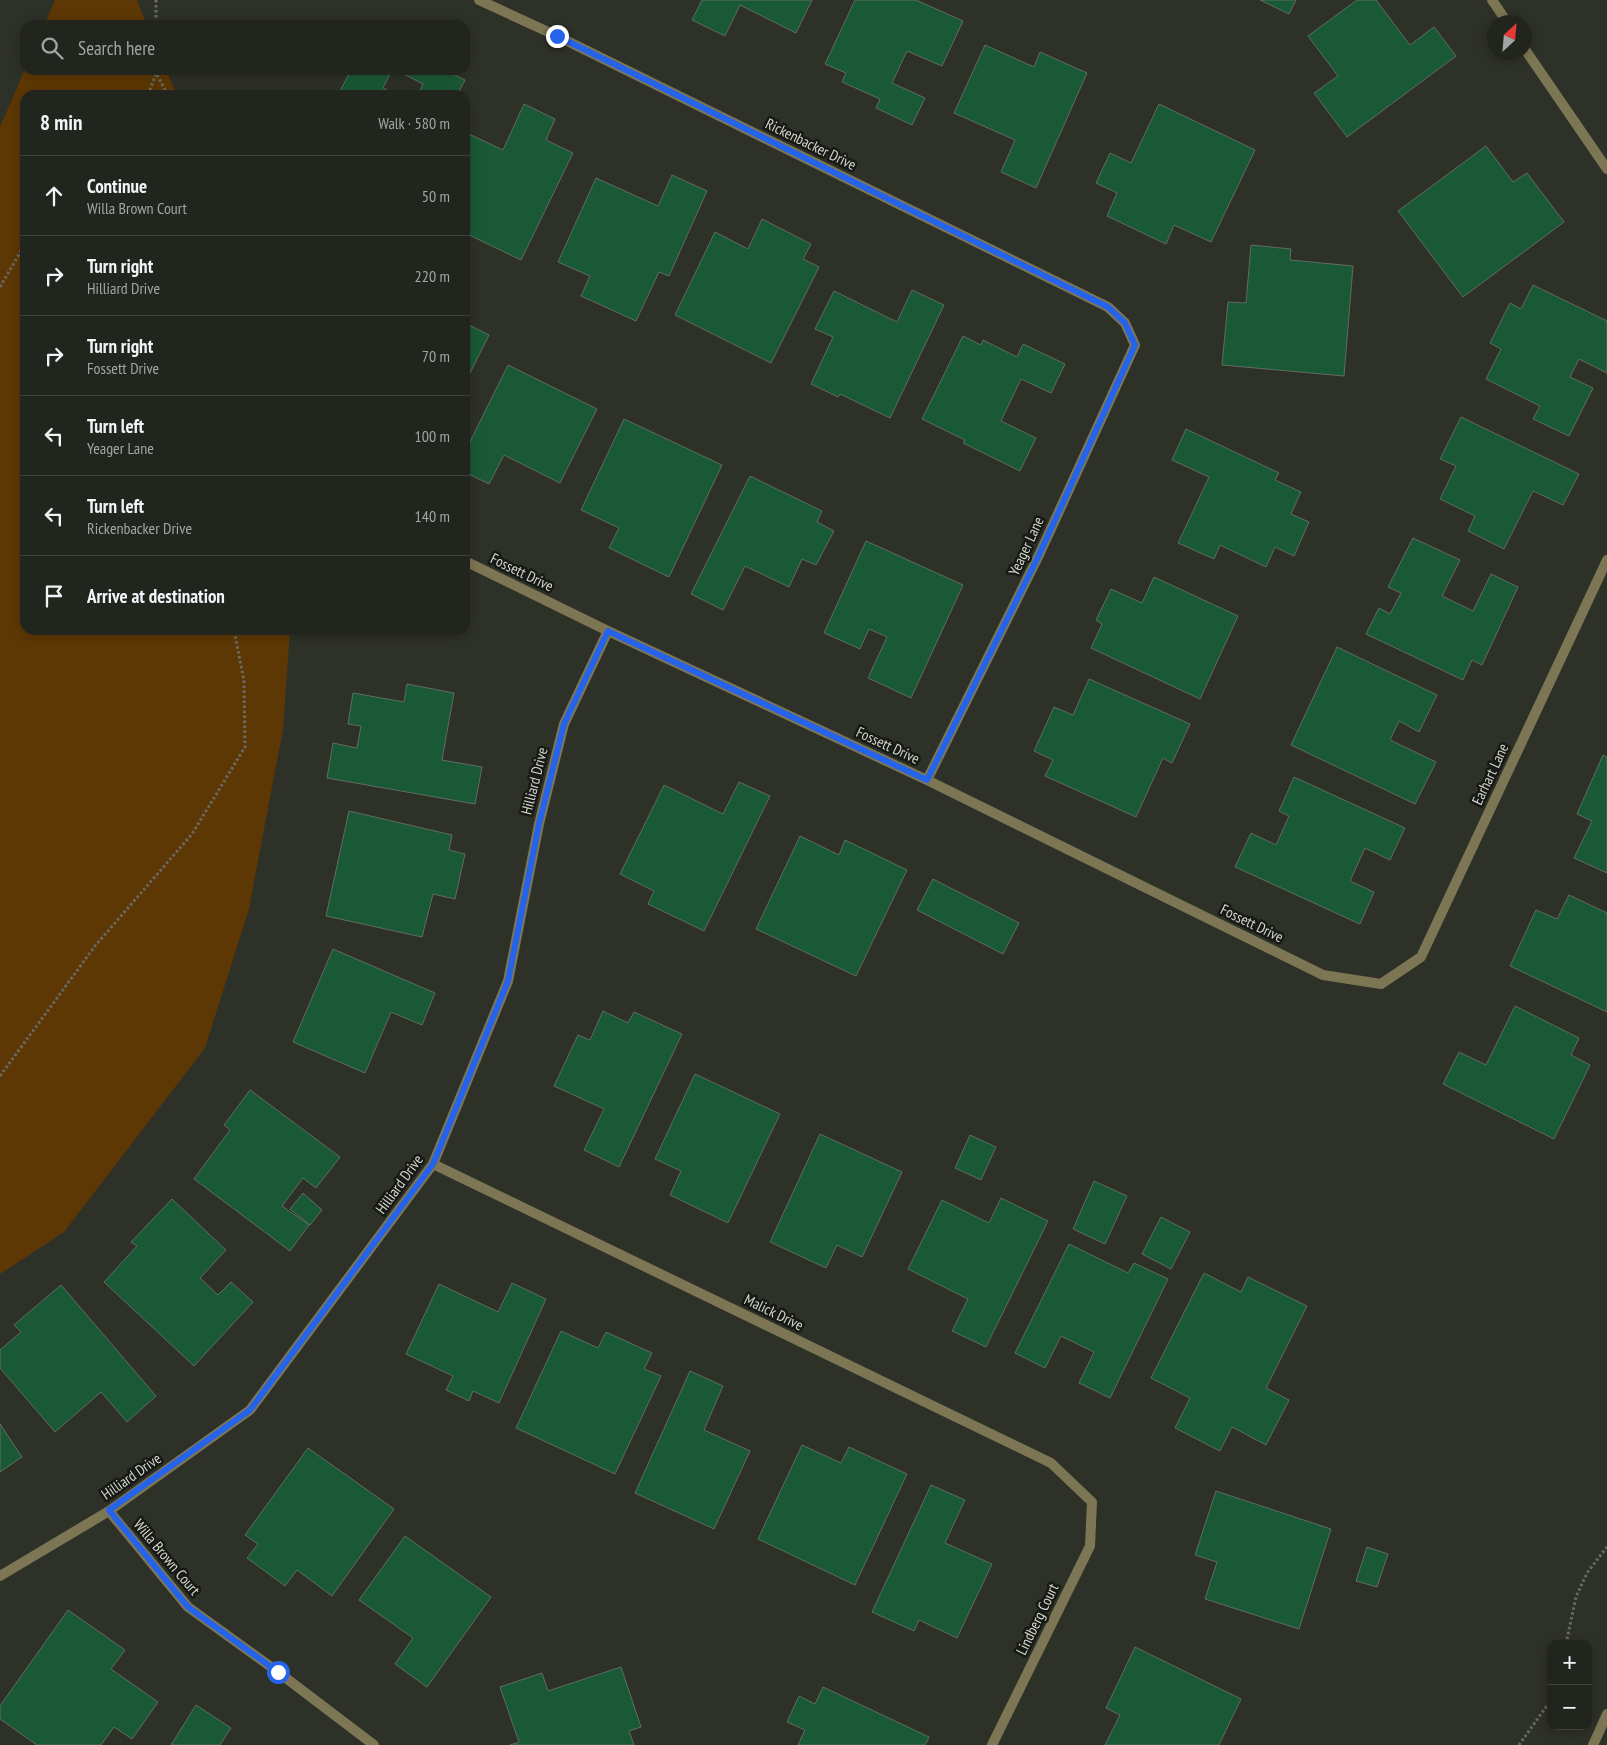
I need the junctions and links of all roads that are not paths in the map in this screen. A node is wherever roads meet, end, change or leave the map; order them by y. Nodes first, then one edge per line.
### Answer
1 (479, 0) edge
2 (1492, 0) edge
3 (1502, 15) edge
4 (1532, 60) edge
5 (1607, 169) edge
6 (1125, 323) joint
7 (1607, 560) edge
8 (470, 563) edge
9 (608, 631) junction
10 (927, 780) junction
11 (1381, 984) joint
12 (433, 1164) junction
13 (1092, 1502) joint
14 (109, 1510) junction
15 (0, 1576) edge
16 (1607, 1714) edge
17 (374, 1745) edge
18 (992, 1745) edge
19 (1593, 1745) edge

1 - 6 street, Rickenbacker Drive
2 - 3 street
4 - 5 street
6 - 10 street, Yeager Lane
7 - 11 street, Earhart Lane
8 - 9 street, Fossett Drive
9 - 10 street, Fossett Drive
9 - 12 street, Hilliard Drive
10 - 11 street, Fossett Drive
12 - 13 street, Malick Drive
12 - 14 street, Hilliard Drive
13 - 18 street, Lindberg Court
14 - 15 street, Hilliard Drive
14 - 17 street, Willa Brown Court
16 - 19 street

